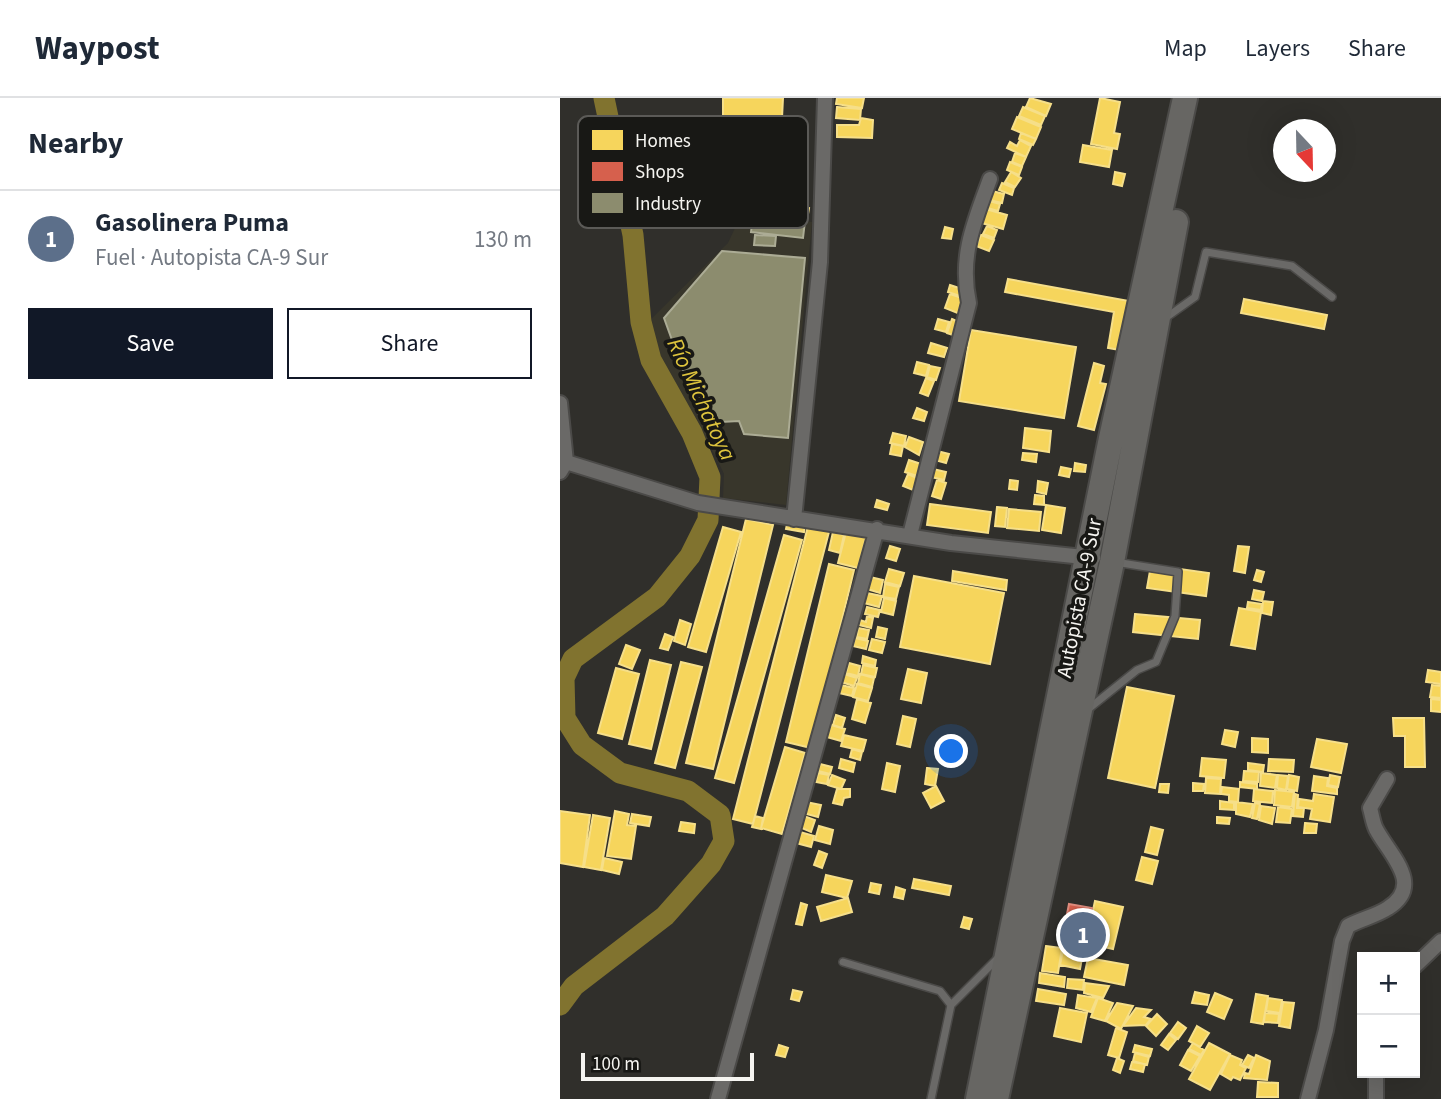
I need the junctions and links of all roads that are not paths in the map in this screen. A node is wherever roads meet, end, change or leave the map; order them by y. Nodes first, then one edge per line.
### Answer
1 (825, 98) edge
2 (1185, 98) edge
3 (1198, 98) edge
4 (990, 179) dead end
5 (1332, 297) dead end
6 (1158, 323) junction
7 (560, 403) edge
8 (563, 467) edge
9 (794, 519) junction
10 (877, 529) junction
11 (909, 535) junction
12 (1100, 559) junction
13 (1078, 717) junction
14 (1387, 779) dead end
15 (1441, 941) edge
16 (1007, 948) junction
17 (1420, 961) edge
18 (843, 962) dead end
19 (951, 1005) junction
20 (1376, 1078) edge
21 (718, 1099) edge
22 (932, 1099) edge
23 (978, 1099) edge
24 (996, 1099) edge
25 (1308, 1099) edge
26 (1376, 1099) edge

1 - 9 street
2 - 12 highway, Autopista CA-9 Sur
3 - 6 highway, Autopista CA-9 Sur
4 - 11 street
5 - 6 lane
6 - 12 highway, Autopista CA-9 Sur
7 - 8 street
8 - 9 street
9 - 10 street
10 - 11 street
10 - 21 street
11 - 12 street
12 - 13 highway, Autopista CA-9 Sur
12 - 13 lane
12 - 16 highway, Autopista CA-9 Sur
13 - 24 highway, Autopista CA-9 Sur
14 - 25 street
15 - 17 street
16 - 19 lane
16 - 23 highway, Autopista CA-9 Sur
18 - 19 lane
19 - 22 lane
20 - 26 street

